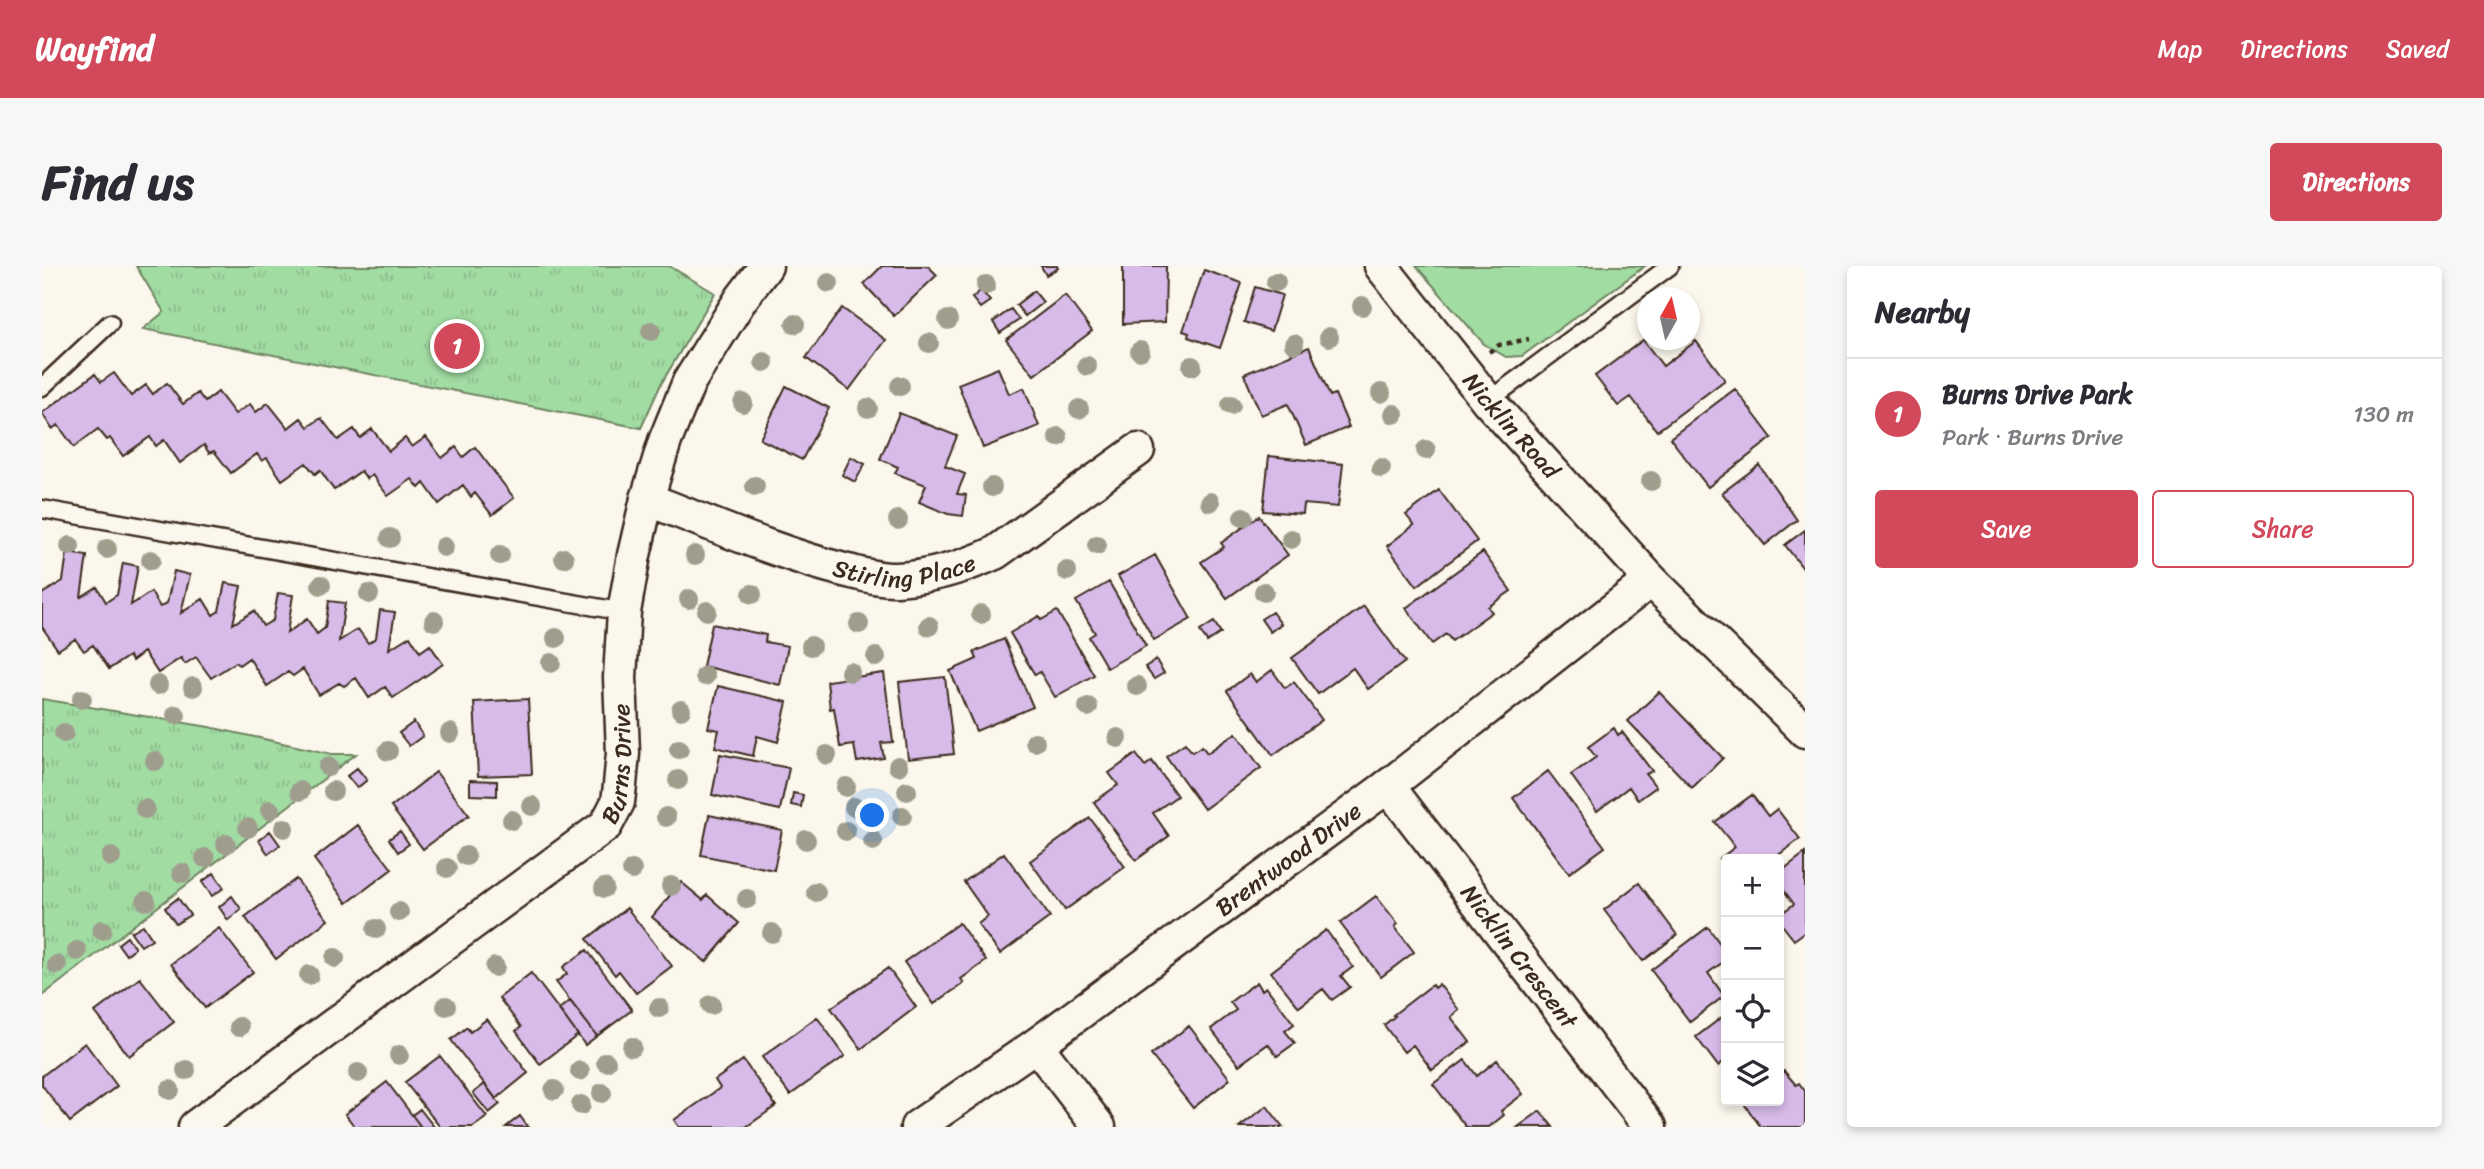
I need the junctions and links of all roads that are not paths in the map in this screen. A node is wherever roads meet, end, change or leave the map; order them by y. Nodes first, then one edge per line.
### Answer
1 (766, 266) edge
2 (1381, 266) edge
3 (1670, 266) edge
4 (110, 323) dead end
5 (42, 387) edge
6 (1488, 401) junction
7 (1138, 450) dead end
8 (648, 499) junction
9 (42, 509) edge
10 (1651, 580) junction
11 (624, 612) junction
12 (1805, 731) edge
13 (1388, 786) junction
14 (1036, 1045) junction
15 (195, 1127) edge
16 (917, 1127) edge
17 (1099, 1127) edge
18 (1650, 1127) edge

1 - 8 street, Burns Drive
2 - 6 street, Nicklin Road
3 - 6 lane
4 - 5 lane
6 - 10 street, Nicklin Road
7 - 8 street, Stirling Place
8 - 11 street, Burns Drive
9 - 11 lane
10 - 12 street
10 - 13 street, Brentwood Drive
11 - 15 street, Burns Drive
13 - 14 street, Brentwood Drive
13 - 18 street, Nicklin Crescent
14 - 16 street, Brentwood Drive
14 - 17 street

